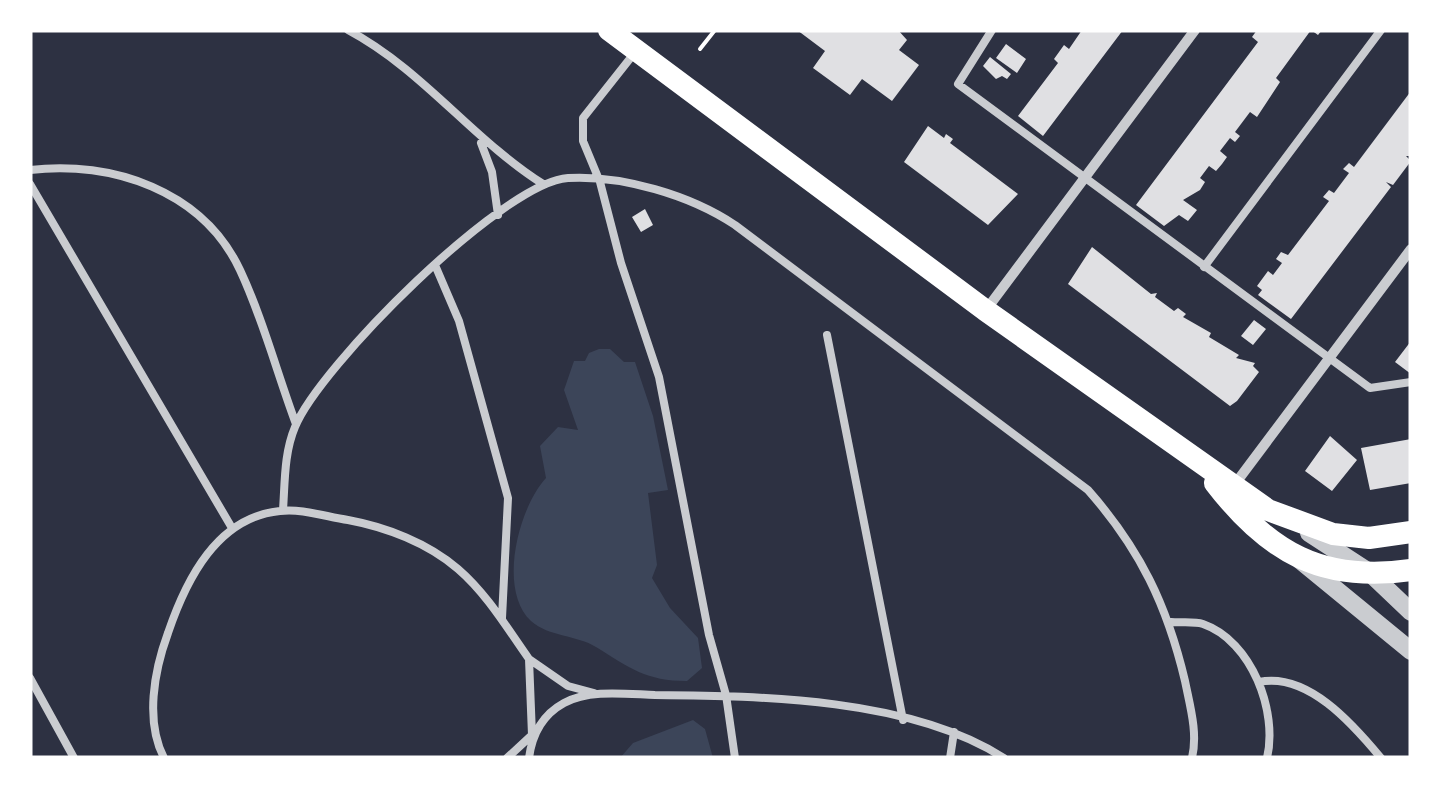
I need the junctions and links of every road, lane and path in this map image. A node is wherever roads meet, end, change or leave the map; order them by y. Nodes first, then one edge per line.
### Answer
1 (348, 30) edge
2 (609, 30) edge
3 (715, 30) edge
4 (992, 30) edge
5 (1195, 30) edge
6 (1381, 30) edge
7 (700, 49) dead end
8 (636, 50) junction
9 (479, 138) junction
10 (30, 170) edge
11 (1085, 178) junction
12 (600, 182) junction
13 (30, 184) edge
14 (543, 184) junction
15 (498, 215) junction
16 (1411, 249) edge
17 (434, 265) junction
18 (1204, 267) junction
19 (985, 310) junction
20 (827, 334) dead end
21 (1328, 360) junction
22 (1411, 382) edge
23 (296, 424) junction
24 (1229, 492) junction
25 (283, 510) junction
26 (1290, 521) junction
27 (232, 528) junction
28 (1411, 532) edge
29 (1300, 560) junction
30 (1411, 570) edge
31 (1369, 572) junction
32 (1411, 612) edge
33 (502, 620) junction
34 (1171, 622) junction
35 (1411, 651) edge
36 (529, 659) junction
37 (30, 678) edge
38 (1259, 682) junction
39 (597, 694) junction
40 (726, 695) junction
41 (903, 720) junction
42 (954, 732) junction
43 (532, 735) junction
44 (74, 758) edge
45 (164, 758) edge
46 (507, 758) edge
47 (529, 758) edge
48 (735, 758) edge
49 (950, 758) edge
50 (1004, 758) edge
51 (1192, 758) edge
52 (1267, 758) edge
53 (1381, 758) edge

1 - 9 lane
2 - 8 main road
3 - 7 path
4 - 11 lane
5 - 11 street
6 - 18 lane
8 - 12 lane
8 - 19 main road
9 - 14 lane
9 - 15 lane
10 - 23 lane
11 - 18 lane
11 - 19 street
12 - 14 lane
12 - 34 lane
12 - 40 lane
13 - 27 lane
14 - 15 lane
15 - 17 lane
16 - 21 street
17 - 23 lane
17 - 33 lane
18 - 21 lane
19 - 24 main road
20 - 41 lane
21 - 22 lane
21 - 24 street
23 - 25 lane
24 - 26 main road
24 - 29 main road
25 - 27 lane
25 - 33 lane
26 - 28 main road
26 - 31 street
27 - 45 lane
29 - 31 main road
29 - 35 street
30 - 31 main road
31 - 32 street
33 - 36 lane
34 - 38 lane
34 - 51 lane
36 - 39 lane
36 - 43 lane
37 - 44 lane
38 - 52 lane
38 - 53 lane
39 - 40 lane
39 - 43 lane
40 - 41 lane
40 - 48 lane
41 - 42 lane
42 - 49 lane
42 - 50 lane
43 - 46 lane
43 - 47 lane

